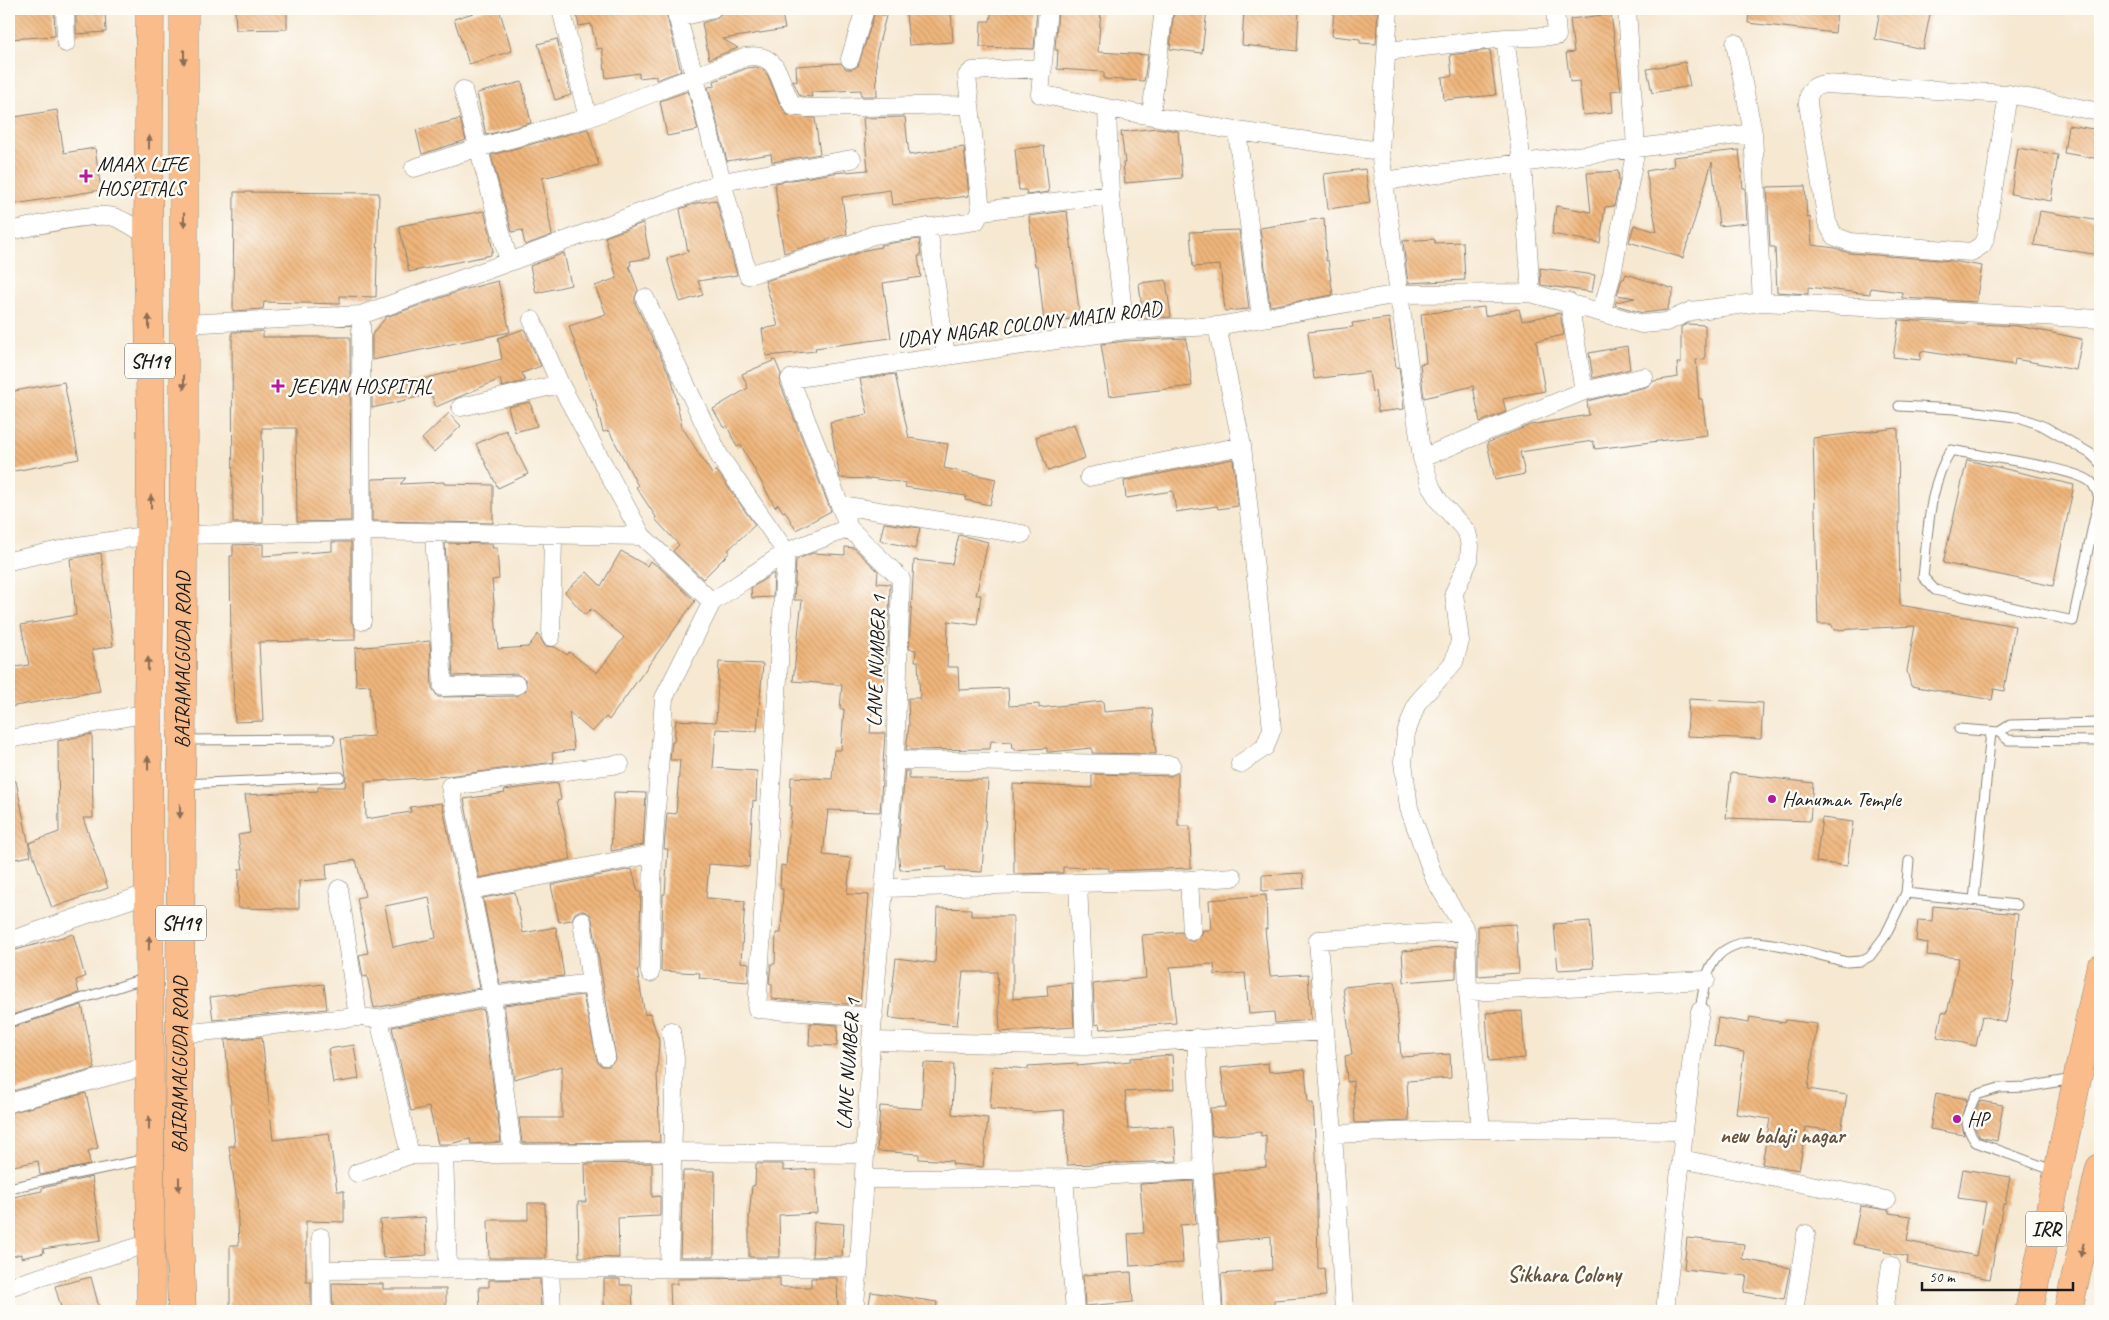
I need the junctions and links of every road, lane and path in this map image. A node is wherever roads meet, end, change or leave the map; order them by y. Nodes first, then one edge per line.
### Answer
1 (65, 9) edge
2 (150, 9) edge
3 (184, 9) edge
4 (561, 9) edge
5 (712, 9) edge
6 (865, 9) edge
7 (1048, 9) edge
8 (1164, 9) edge
9 (1388, 9) edge
10 (1555, 9) edge
11 (1627, 9) edge
12 (676, 14) edge
13 (1506, 38) junction
14 (66, 43) dead end
15 (1735, 43) dead end
16 (1387, 51) junction
17 (850, 58) dead end
18 (1043, 68) junction
19 (695, 78) junction
20 (462, 90) dead end
21 (2008, 94) junction
22 (970, 105) junction
23 (1107, 108) junction
24 (2100, 112) edge
25 (1151, 115) junction
26 (588, 118) junction
27 (1238, 131) junction
28 (1753, 133) junction
29 (477, 148) junction
30 (1636, 148) junction
31 (1380, 151) junction
32 (852, 159) dead end
33 (1522, 164) junction
34 (414, 168) dead end
35 (1383, 181) junction
36 (722, 182) junction
37 (1110, 194) junction
38 (981, 211) junction
39 (928, 227) junction
40 (9, 231) edge
41 (148, 236) junction
42 (509, 262) junction
43 (1532, 293) junction
44 (1399, 294) junction
45 (645, 298) dead end
46 (1569, 302) junction
47 (1762, 302) junction
48 (1602, 311) junction
49 (361, 315) junction
50 (1261, 317) junction
51 (2100, 319) edge
52 (532, 320) dead end
53 (184, 324) junction
54 (1217, 326) junction
55 (1125, 330) junction
56 (946, 356) junction
57 (1644, 377) dead end
58 (560, 384) junction
59 (1584, 391) junction
60 (1899, 406) dead end
61 (461, 407) dead end
62 (151, 432) junction
63 (184, 433) junction
64 (1242, 446) junction
65 (1422, 458) junction
66 (2100, 463) edge
67 (1089, 478) dead end
68 (2100, 498) edge
69 (841, 504) junction
70 (849, 528) junction
71 (363, 531) junction
72 (434, 532) junction
73 (552, 534) junction
74 (1022, 534) dead end
75 (150, 535) junction
76 (183, 535) junction
77 (642, 536) junction
78 (786, 552) junction
79 (9, 561) edge
80 (712, 602) junction
81 (362, 621) dead end
82 (551, 638) dead end
83 (517, 685) dead end
84 (148, 713) junction
85 (2100, 723) edge
86 (1959, 729) dead end
87 (1995, 732) junction
88 (9, 739) edge
89 (330, 739) dead end
90 (181, 740) junction
91 (2100, 741) edge
92 (895, 760) junction
93 (620, 764) dead end
94 (1240, 764) dead end
95 (1170, 765) dead end
96 (340, 777) dead end
97 (181, 784) junction
98 (653, 854) junction
99 (1908, 861) dead end
100 (1233, 877) dead end
101 (1189, 880) junction
102 (1078, 883) junction
103 (885, 888) junction
104 (339, 889) dead end
105 (471, 890) junction
106 (150, 893) junction
107 (1906, 893) junction
108 (1974, 900) junction
109 (2017, 905) dead end
110 (582, 921) dead end
111 (1192, 931) dead end
112 (1466, 931) junction
113 (9, 941) edge
114 (2100, 969) edge
115 (650, 973) dead end
116 (148, 978) junction
117 (1706, 980) junction
118 (591, 983) junction
119 (1468, 992) junction
120 (492, 996) junction
121 (1700, 1010) joint
122 (358, 1017) junction
123 (874, 1017) junction
124 (379, 1019) junction
125 (9, 1022) edge
126 (671, 1031) dead end
127 (1325, 1031) junction
128 (179, 1034) junction
129 (1196, 1038) junction
130 (871, 1041) junction
131 (1085, 1046) junction
132 (606, 1056) dead end
133 (150, 1065) junction
134 (2077, 1078) junction
135 (9, 1103) edge
136 (1481, 1129) junction
137 (1684, 1131) junction
138 (1333, 1134) junction
139 (671, 1152) junction
140 (513, 1154) junction
141 (865, 1154) junction
142 (410, 1155) junction
143 (444, 1155) junction
144 (149, 1159) junction
145 (1681, 1159) junction
146 (2100, 1168) edge
147 (1203, 1170) junction
148 (2057, 1172) junction
149 (357, 1173) dead end
150 (1064, 1178) junction
151 (865, 1179) junction
152 (9, 1188) edge
153 (1886, 1200) dead end
154 (1806, 1234) dead end
155 (321, 1237) dead end
156 (150, 1243) junction
157 (1891, 1266) dead end
158 (859, 1267) junction
159 (669, 1268) junction
160 (550, 1269) junction
161 (322, 1270) junction
162 (448, 1270) junction
163 (9, 1287) edge
164 (151, 1311) edge
165 (182, 1311) edge
166 (322, 1311) edge
167 (552, 1311) edge
168 (854, 1311) edge
169 (1075, 1311) edge
170 (1213, 1311) edge
171 (1344, 1311) edge
172 (1665, 1311) edge
173 (1794, 1311) edge
174 (1884, 1311) edge
175 (2029, 1311) edge
176 (2068, 1311) edge

1 - 14 street
41 -> 2 main road, BAIRAMALGUDA ROAD / SH19
3 -> 53 main road, BAIRAMALGUDA ROAD / SH19
4 - 26 street
5 - 12 street
6 - 17 street
7 - 18 street
8 - 25 street
9 - 16 street
10 - 13 street
11 - 30 street
12 - 19 street
13 - 16 street
13 - 33 street
15 - 28 street
16 - 31 street
18 - 22 street
18 - 23 street
19 - 22 street
19 - 26 street
19 - 36 street
20 - 29 street
21 - 21 street
21 - 24 street
22 - 38 street
23 - 25 street
23 - 37 street
25 - 27 street
26 - 29 street
27 - 31 street
27 - 50 street
28 - 30 street
28 - 47 street
29 - 34 street
29 - 42 street
30 - 33 street
30 - 48 street
31 - 35 street
32 - 36 street
33 - 35 street
33 - 43 street
35 - 44 street
36 - 39 street
36 - 42 street
37 - 38 street
37 - 55 street
38 - 39 street
39 - 56 street
40 - 41 street
62 -> 41 main road, BAIRAMALGUDA ROAD / SH19
42 - 49 street
43 - 44 street, UDAY NAGAR COLONY MAIN ROAD
43 - 46 street, UDAY NAGAR COLONY MAIN ROAD
44 - 50 street, UDAY NAGAR COLONY MAIN ROAD
44 - 65 street
45 - 78 street
46 - 48 street, UDAY NAGAR COLONY MAIN ROAD
46 - 59 street
47 - 48 street, UDAY NAGAR COLONY MAIN ROAD
47 - 51 street, UDAY NAGAR COLONY MAIN ROAD
49 - 53 street
49 - 71 street
50 - 54 street, UDAY NAGAR COLONY MAIN ROAD
52 - 58 street
53 -> 63 main road, BAIRAMALGUDA ROAD / SH19
54 - 55 street, UDAY NAGAR COLONY MAIN ROAD
54 - 64 street
55 - 56 street, UDAY NAGAR COLONY MAIN ROAD
56 - 69 street, UDAY NAGAR COLONY MAIN ROAD
57 - 59 street
58 - 61 street
58 - 77 street
59 - 65 street
60 - 66 lane
62 - 63 main road
75 -> 62 main road, BAIRAMALGUDA ROAD / SH19
63 - 76 main road, BAIRAMALGUDA ROAD / SH19
64 - 67 street
64 - 94 street
65 - 112 street
68 - 68 lane
69 - 70 street, UDAY NAGAR COLONY MAIN ROAD
69 - 74 street
70 - 78 street
70 - 92 street, LANE NUMBER 1
71 - 72 street
71 - 76 street
71 - 81 street
72 - 73 street
72 - 83 street
73 - 77 street
73 - 82 street
75 - 79 street
84 -> 75 main road, BAIRAMALGUDA ROAD / SH19
76 - 90 main road, BAIRAMALGUDA ROAD / SH19
77 - 80 street
78 - 80 street
78 - 123 street
80 - 98 street
84 - 88 street
106 -> 84 main road, BAIRAMALGUDA ROAD / SH19
85 - 87 lane
86 - 87 lane
87 - 91 lane
87 - 108 lane
89 - 90 lane
90 - 97 main road, BAIRAMALGUDA ROAD / SH19
92 - 95 street
92 - 103 street, LANE NUMBER 1
93 - 105 street
96 - 97 lane
97 -> 128 main road, BAIRAMALGUDA ROAD / SH19
98 - 105 street
98 - 115 street
99 - 107 lane
100 - 101 street
101 - 102 street
101 - 111 street
102 - 103 street
102 - 131 street
103 - 123 street, LANE NUMBER 1
104 - 122 street
105 - 120 street
106 - 113 street
116 -> 106 main road, BAIRAMALGUDA ROAD / SH19
107 - 108 lane
107 - 117 lane
108 - 109 lane
110 - 118 street
112 - 119 street
112 - 127 street
114 - 134 main road, IRR
116 - 125 lane
116 - 133 main road, BAIRAMALGUDA ROAD / SH19
117 - 119 street
117 - 121 lane
118 - 120 street
118 - 132 street
119 - 136 street
120 - 124 street
120 - 140 street
121 - 137 street
122 - 124 street
122 - 128 street
123 - 130 street, LANE NUMBER 1
124 - 142 street
126 - 139 street
127 - 129 street
127 - 138 street
128 -> 165 main road, BAIRAMALGUDA ROAD / SH19
129 - 131 street
129 - 147 street
130 - 131 street
130 - 141 street, LANE NUMBER 1
133 - 135 street
144 -> 133 main road, BAIRAMALGUDA ROAD / SH19
134 - 148 main road, IRR
134 - 148 lane
136 - 137 street
136 - 138 street
137 - 145 street
138 - 171 street
139 - 140 street
139 - 141 street
139 - 159 street
140 - 143 street
141 - 151 street, LANE NUMBER 1
142 - 143 street
142 - 149 street
143 - 162 street
144 - 152 lane
144 - 156 main road, BAIRAMALGUDA ROAD / SH19
145 - 153 street
145 - 172 street
146 -> 176 main road, IRR
147 - 150 street
147 - 170 street
148 - 175 main road, IRR
150 - 151 street
150 - 169 street
151 - 158 street, LANE NUMBER 1
154 - 173 street
155 - 161 street
156 - 163 street
156 - 164 main road, BAIRAMALGUDA ROAD / SH19
157 - 174 street
158 - 159 street
158 - 168 street, LANE NUMBER 1
159 - 160 street
160 - 162 street
160 - 167 street
161 - 162 street
161 - 166 street

